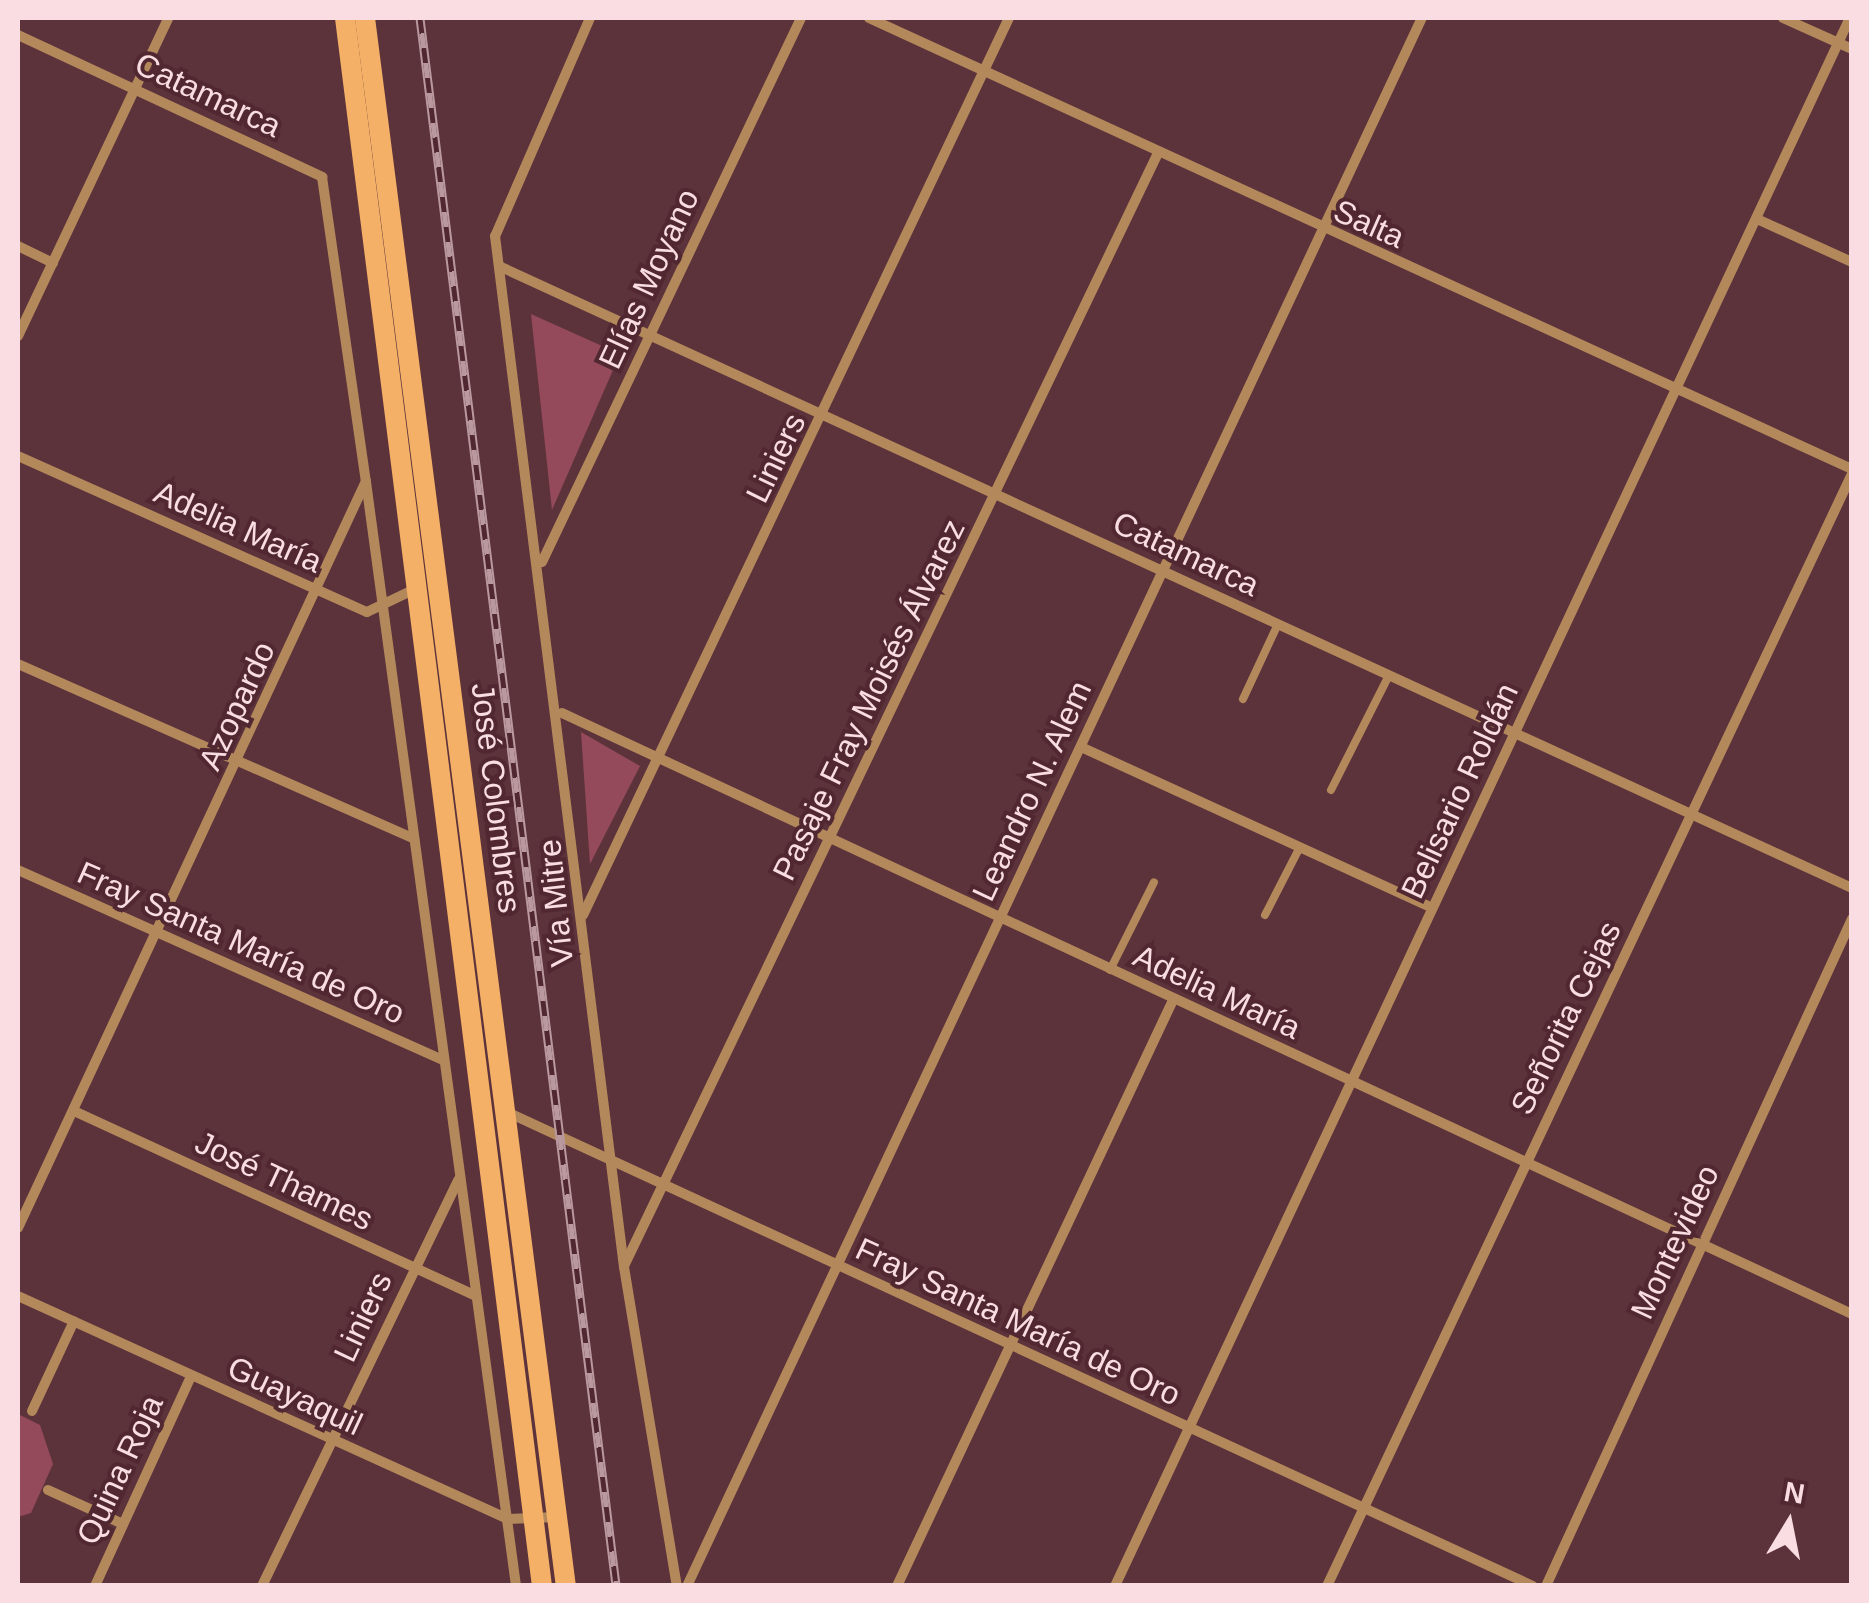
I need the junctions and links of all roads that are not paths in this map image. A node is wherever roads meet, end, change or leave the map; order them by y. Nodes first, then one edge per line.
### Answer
1 (168, 18) edge
2 (345, 18) edge
3 (365, 18) edge
4 (590, 18) edge
5 (801, 18) edge
6 (869, 18) edge
7 (1010, 18) edge
8 (1422, 18) edge
9 (1783, 18) edge
10 (1850, 18) edge
11 (18, 34) edge
12 (1838, 43) junction
13 (1852, 49) edge
14 (984, 72) junction
15 (136, 88) junction
16 (1158, 155) junction
17 (1757, 219) junction
18 (1321, 230) junction
19 (18, 246) edge
20 (1852, 262) edge
21 (53, 263) junction
22 (499, 266) junction
23 (650, 334) junction
24 (18, 336) edge
25 (1678, 389) junction
26 (825, 415) junction
27 (18, 456) edge
28 (1852, 472) edge
29 (366, 480) junction
30 (996, 494) junction
31 (542, 562) junction
32 (1164, 571) junction
33 (438, 585) junction
34 (416, 588) junction
35 (319, 591) junction
36 (386, 608) junction
37 (1278, 624) junction
38 (18, 664) edge
39 (1388, 674) junction
40 (1243, 699) dead end
41 (562, 713) junction
42 (1516, 733) junction
43 (1080, 747) junction
44 (659, 758) junction
45 (238, 763) junction
46 (1332, 790) dead end
47 (1692, 815) junction
48 (830, 838) junction
49 (414, 839) junction
50 (1300, 848) junction
51 (18, 870) edge
52 (1154, 882) dead end
53 (1852, 888) edge
54 (1432, 908) junction
55 (1265, 914) dead end
56 (1000, 917) junction
57 (581, 918) junction
58 (1852, 919) edge
59 (161, 935) junction
60 (1110, 970) junction
61 (1173, 1000) junction
62 (444, 1060) junction
63 (1350, 1080) junction
64 (482, 1106) junction
65 (74, 1110) junction
66 (505, 1111) junction
67 (613, 1159) junction
68 (1524, 1164) junction
69 (459, 1179) junction
70 (666, 1184) junction
71 (18, 1228) edge
72 (1702, 1244) junction
73 (624, 1267) junction
74 (837, 1268) junction
75 (414, 1269) junction
76 (474, 1295) junction
77 (18, 1296) edge
78 (1852, 1314) edge
79 (74, 1322) junction
80 (1010, 1348) junction
81 (191, 1376) junction
82 (32, 1410) dead end
83 (1188, 1428) junction
84 (332, 1441) junction
85 (48, 1490) dead end
86 (1362, 1509) junction
87 (557, 1517) junction
88 (508, 1518) junction
89 (533, 1518) junction
90 (123, 1524) junction
91 (95, 1586) edge
92 (262, 1586) edge
93 (516, 1586) edge
94 (542, 1586) edge
95 (566, 1586) edge
96 (678, 1586) edge
97 (687, 1586) edge
98 (898, 1586) edge
99 (1116, 1586) edge
100 (1327, 1586) edge
101 (1533, 1586) edge
102 (1546, 1586) edge

1 - 15 street
2 - 34 main road, José Colombres
3 - 33 main road, José Colombres
4 - 22 street, Vía Mitre
5 - 23 street, Elías Moyano
6 - 14 street, Salta
7 - 14 street, Liniers
8 - 18 street, Leandro N. Alem
9 - 12 street
10 - 12 street, Belisario Roldán
11 - 15 street, Catamarca
12 - 13 street
12 - 17 street, Belisario Roldán
14 - 16 street, Salta
14 - 26 street, Liniers
15 - 21 street
15 - 29 street, Catamarca
16 - 18 street, Salta
16 - 30 street, Pasaje Fray Moisés Álvarez
17 - 20 street
17 - 25 street, Belisario Roldán
18 - 25 street, Salta
18 - 32 street, Leandro N. Alem
19 - 21 street
21 - 24 street
22 - 23 street, Catamarca
22 - 31 street, Vía Mitre
23 - 26 street, Catamarca
23 - 31 street, Elías Moyano
25 - 28 street, Salta
25 - 42 street, Belisario Roldán
26 - 30 street, Catamarca
26 - 44 street, Liniers
27 - 35 street, Adelia María
28 - 47 street, Señorita Cejas
29 - 35 street, Azopardo
29 - 36 street
30 - 32 street, Catamarca
30 - 48 street, Pasaje Fray Moisés Álvarez
31 - 41 street, Vía Mitre
32 - 37 street, Catamarca
32 - 43 street, Leandro N. Alem
33 - 34 street
33 - 66 main road, José Colombres
34 - 36 street
34 - 64 main road, José Colombres
35 - 36 street, Adelia María
35 - 45 street, Azopardo
36 - 49 street
37 - 39 street, Catamarca
37 - 40 lane
38 - 45 street
39 - 42 street, Catamarca
39 - 46 lane
41 - 44 street, Adelia María
41 - 57 street, Vía Mitre
42 - 47 street, Catamarca
42 - 54 street, Belisario Roldán
43 - 50 street
43 - 56 street, Leandro N. Alem
44 - 48 street, Adelia María
44 - 57 street, Liniers
45 - 49 street
45 - 59 street, Azopardo
47 - 53 street, Catamarca
47 - 68 street, Señorita Cejas
48 - 56 street, Adelia María
48 - 70 street, Pasaje Fray Moisés Álvarez
49 - 62 street
50 - 54 street
50 - 55 lane
51 - 59 street, Fray Santa María de Oro
52 - 60 lane
54 - 63 street, Belisario Roldán
56 - 60 street, Adelia María
56 - 74 street, Leandro N. Alem
57 - 67 street, Vía Mitre
58 - 72 street, Montevideo
59 - 62 street, Fray Santa María de Oro
59 - 65 street, Azopardo
60 - 61 street, Adelia María
61 - 63 street, Adelia María
61 - 80 street
62 - 69 street
63 - 68 street, Adelia María
63 - 83 street, Belisario Roldán
64 - 66 street, Fray Santa María de Oro
64 - 89 main road, José Colombres
65 - 71 street, Azopardo
65 - 75 street, José Thames
66 - 67 street, Fray Santa María de Oro
66 - 87 main road, José Colombres
67 - 70 street, Fray Santa María de Oro
67 - 73 street, Vía Mitre
68 - 72 street, Adelia María
68 - 86 street, Señorita Cejas
69 - 75 street, Liniers
69 - 76 street
70 - 73 street, Pasaje Fray Moisés Álvarez
70 - 74 street, Fray Santa María de Oro
72 - 78 street, Adelia María
72 - 102 street, Montevideo
73 - 96 street, Vía Mitre
74 - 80 street, Fray Santa María de Oro
74 - 97 street, Leandro N. Alem
75 - 76 street, José Thames
75 - 84 street, Liniers
76 - 88 street
77 - 79 street, Guayaquil
79 - 81 street, Guayaquil
79 - 82 street
80 - 83 street, Fray Santa María de Oro
80 - 98 street
81 - 84 street, Guayaquil
81 - 90 street, Quina Roja
83 - 86 street, Fray Santa María de Oro
83 - 99 street, Belisario Roldán
84 - 88 street, Guayaquil
84 - 92 street, Liniers
85 - 90 street
86 - 100 street, Señorita Cejas
86 - 101 street, Fray Santa María de Oro
87 - 89 street, Guayaquil
87 - 95 main road, José Colombres
88 - 89 street, Guayaquil
88 - 93 street
89 - 94 main road, José Colombres
90 - 91 street, Quina Roja

